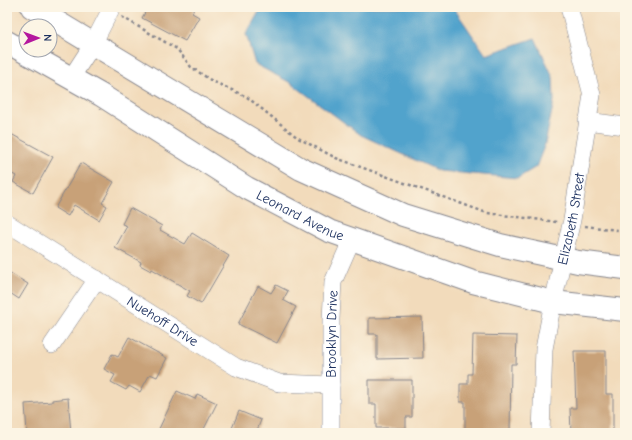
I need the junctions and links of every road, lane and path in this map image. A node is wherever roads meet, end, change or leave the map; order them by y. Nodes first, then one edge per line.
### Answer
1 (32, 7) edge
2 (569, 7) edge
3 (111, 9) edge
4 (7, 42) edge
5 (93, 44) junction
6 (71, 78) junction
7 (587, 121) junction
8 (625, 126) edge
9 (7, 222) edge
10 (571, 224) junction
11 (625, 231) edge
12 (352, 239) junction
13 (562, 259) junction
14 (625, 268) edge
15 (97, 280) junction
16 (553, 302) junction
17 (625, 310) edge
18 (52, 345) dead end
19 (331, 385) junction
20 (331, 433) edge
21 (541, 433) edge

1 - 5 street
2 - 7 street, Elizabeth Street
3 - 5 street
3 - 10 path
4 - 6 street, Leonard Avenue
5 - 6 street
5 - 13 street
6 - 12 street, Leonard Avenue
7 - 8 street
7 - 10 street, Elizabeth Street
9 - 15 street, Nuehoff Drive
10 - 11 path
10 - 13 street, Elizabeth Street
12 - 16 street, Leonard Avenue
12 - 19 street, Brooklyn Drive
13 - 14 street
13 - 16 street, Elizabeth Street
15 - 18 street
15 - 19 street, Nuehoff Drive
16 - 17 street, Leonard Avenue
16 - 21 street, Elizabeth Street
19 - 20 street, Brooklyn Drive

